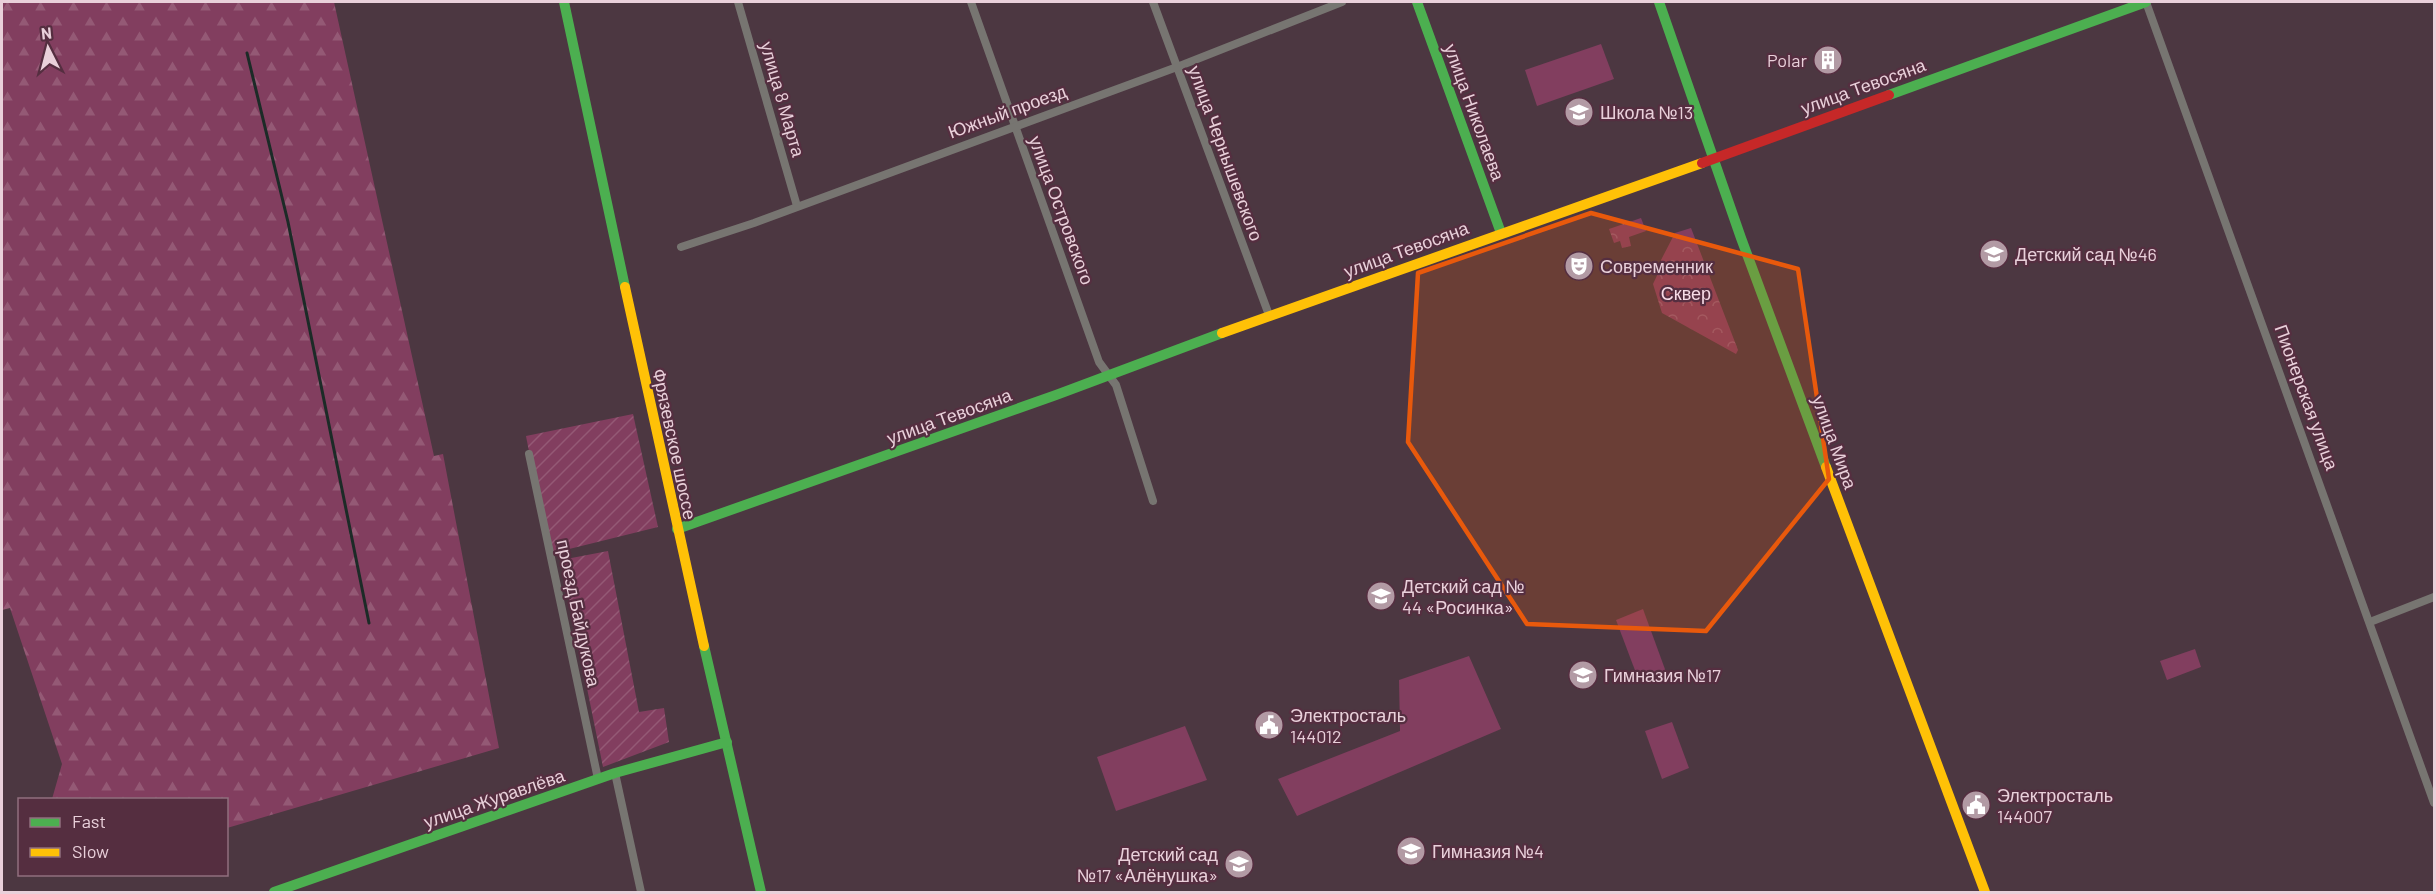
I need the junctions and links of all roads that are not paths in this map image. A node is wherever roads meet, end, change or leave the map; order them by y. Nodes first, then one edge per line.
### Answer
1 (564, 2) edge
2 (738, 2) edge
3 (971, 2) edge
4 (1153, 2) edge
5 (1342, 2) edge
6 (1417, 2) edge
7 (1659, 2) edge
8 (2146, 2) edge
9 (1176, 66) junction
10 (1014, 126) junction
11 (1713, 159) junction
12 (797, 206) junction
13 (1501, 233) junction
14 (681, 247) dead end
15 (1269, 315) junction
16 (1110, 376) junction
17 (529, 454) dead end
18 (1153, 501) dead end
19 (677, 529) junction
20 (2434, 597) edge
21 (2370, 622) junction
22 (727, 742) junction
23 (615, 773) junction
24 (598, 779) junction
25 (2434, 803) edge
26 (274, 892) edge
27 (641, 892) edge
28 (761, 892) edge
29 (1985, 892) edge

1 - 19 main road, Фрязевское шоссе
2 - 12 street, улица 8 Марта
3 - 10 street, улица Островского
4 - 9 street, улица Чернышевского
5 - 9 street, Южный проезд
6 - 13 main road, улица Николаева
7 - 11 main road, улица Мира
8 - 11 main road, улица Тевосяна
8 - 21 street, Пионерская улица
9 - 10 street, Южный проезд
9 - 15 street, улица Чернышевского
10 - 12 street, Южный проезд
10 - 16 street, улица Островского
11 - 13 main road, улица Тевосяна
11 - 29 main road, улица Мира
12 - 14 street, Южный проезд
13 - 15 main road, улица Тевосяна
15 - 16 main road, улица Тевосяна
16 - 18 street
16 - 19 main road, улица Тевосяна
17 - 24 street, проезд Байдукова
19 - 22 main road, Фрязевское шоссе
20 - 21 street
21 - 25 street, Пионерская улица
22 - 23 main road, улица Журавлёва
22 - 28 main road, Фрязевское шоссе
23 - 24 main road, улица Журавлёва
23 - 27 street
24 - 26 main road, улица Журавлёва

